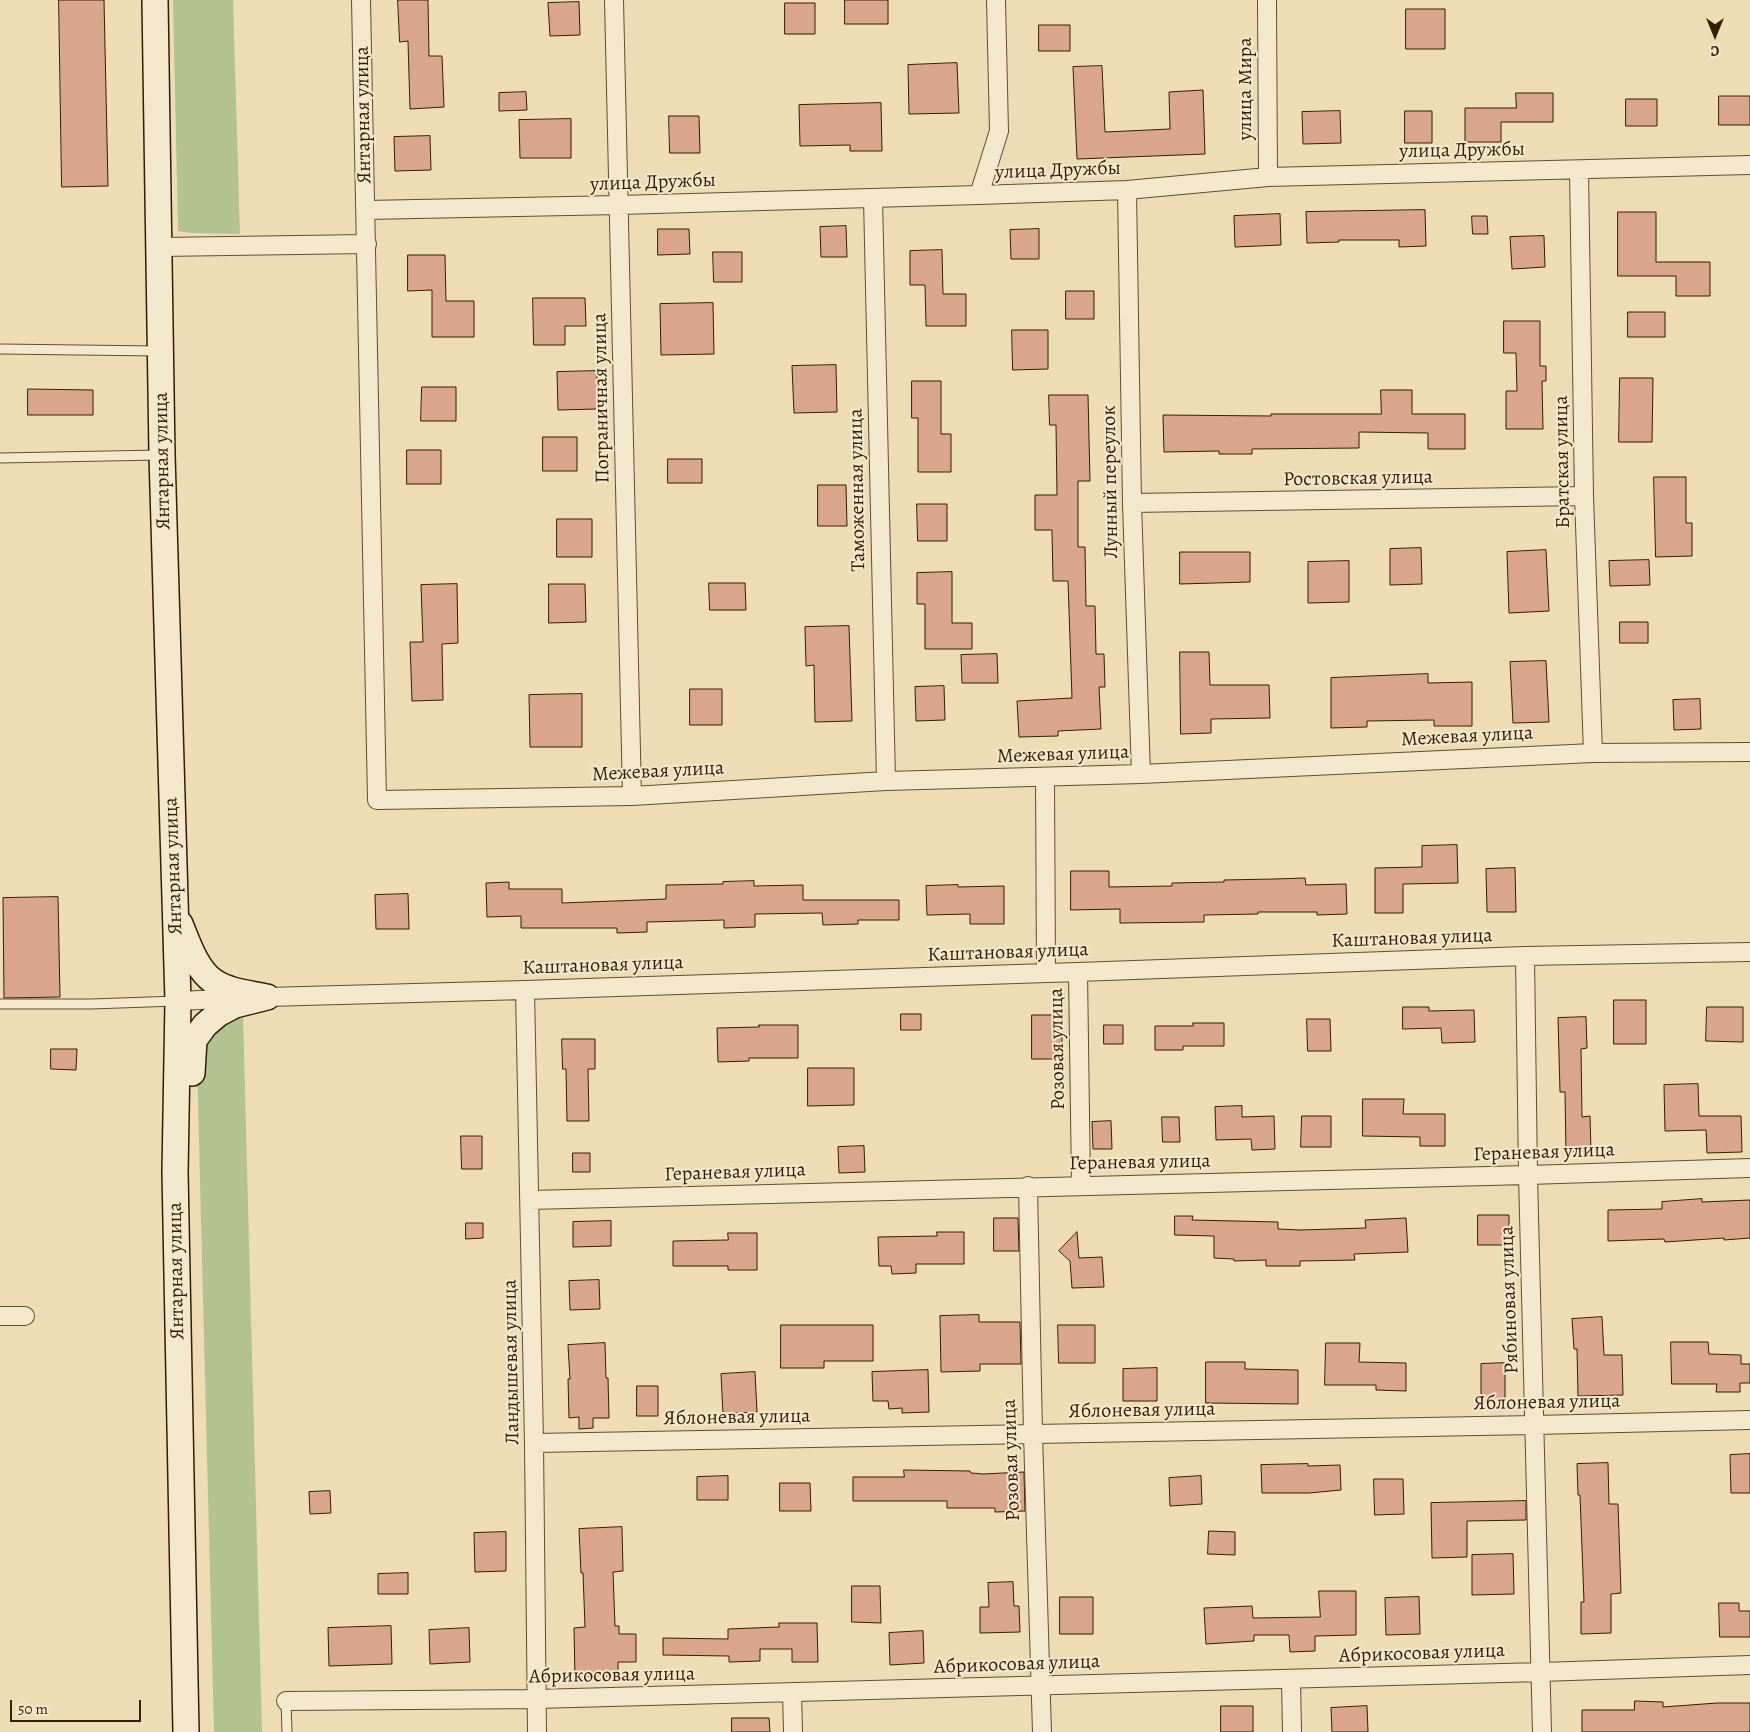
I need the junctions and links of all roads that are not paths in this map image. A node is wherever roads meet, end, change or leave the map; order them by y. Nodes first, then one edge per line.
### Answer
1 (155, 0) edge
2 (361, 0) edge
3 (614, 0) edge
4 (996, 0) edge
5 (1267, 0) edge
6 (1750, 165) edge
7 (1579, 170) junction
8 (1268, 177) junction
9 (1126, 190) junction
10 (979, 195) junction
11 (873, 198) junction
12 (619, 205) junction
13 (366, 210) junction
14 (367, 244) junction
15 (160, 247) junction
16 (0, 349) edge
17 (161, 351) junction
18 (162, 455) junction
19 (0, 458) edge
20 (1584, 496) junction
21 (1132, 503) junction
22 (1750, 752) edge
23 (1593, 753) junction
24 (1141, 774) junction
25 (1045, 778) junction
26 (886, 781) junction
27 (632, 796) junction
28 (377, 800) joint
29 (175, 912) junction
30 (1750, 952) edge
31 (1525, 956) junction
32 (1046, 972) junction
33 (1078, 972) junction
34 (525, 990) junction
35 (266, 997) junction
36 (178, 1001) junction
37 (0, 1004) edge
38 (1750, 1168) edge
39 (175, 1172) junction
40 (1528, 1175) junction
41 (1081, 1185) junction
42 (1028, 1186) junction
43 (530, 1200) junction
44 (0, 1316) edge
45 (25, 1316) dead end
46 (1750, 1420) edge
47 (1535, 1425) junction
48 (1033, 1434) junction
49 (534, 1442) junction
50 (1750, 1665) edge
51 (1541, 1672) junction
52 (1291, 1679) junction
53 (1040, 1686) junction
54 (792, 1692) junction
55 (536, 1699) junction
56 (286, 1701) joint
57 (186, 1732) edge
58 (286, 1732) edge
59 (537, 1732) edge
60 (793, 1732) edge
61 (1042, 1732) edge
62 (1292, 1732) edge
63 (1542, 1732) edge

1 - 15 street, Янтарная улица
2 - 13 street, Янтарная улица
3 - 12 street, Пограничная улица
4 - 10 street
5 - 8 street, улица Мира
6 - 7 street, улица Дружбы
7 - 8 street, улица Дружбы
7 - 20 street, Братская улица
8 - 9 street, улица Дружбы
9 - 10 street, улица Дружбы
9 - 21 street, Лунный переулок
10 - 11 street, улица Дружбы
11 - 12 street, улица Дружбы
11 - 26 street, Таможенная улица
12 - 13 street, улица Дружбы
12 - 27 street, Пограничная улица
13 - 14 street, Янтарная улица
14 - 15 street
14 - 28 street, Янтарная улица
15 - 17 street, Янтарная улица
16 - 17 lane
17 - 18 street, Янтарная улица
18 - 19 lane
18 - 29 street, Янтарная улица
20 - 21 street, Ростовская улица
20 - 23 street, Братская улица
21 - 24 street, Лунный переулок
22 - 23 street, Межевая улица
23 - 24 street, Межевая улица
24 - 25 street, Межевая улица
25 - 26 street, Межевая улица
25 - 32 street, Розовая улица
26 - 27 street, Межевая улица
27 - 28 street, Межевая улица
29 - 35 street
29 - 36 street, Янтарная улица
30 - 31 street, Каштановая улица
31 - 33 street, Каштановая улица
31 - 40 street, Рябиновая улица
32 - 33 street, Каштановая улица
32 - 34 street, Каштановая улица
33 - 41 street, Розовая улица
34 - 35 street, Каштановая улица
34 - 43 street, Ландышевая улица
35 - 36 street, Каштановая улица
35 - 39 street
36 - 37 lane
36 - 39 street, Янтарная улица
38 - 40 street, Гераневая улица
39 - 57 street, Янтарная улица
40 - 41 street, Гераневая улица
40 - 47 street, Рябиновая улица
41 - 42 street, Гераневая улица
42 - 43 street, Гераневая улица
42 - 48 street, Розовая улица
43 - 49 street, Ландышевая улица
44 - 45 street
46 - 47 street, Яблоневая улица
47 - 48 street, Яблоневая улица
47 - 51 street, Рябиновая улица
48 - 49 street, Яблоневая улица
48 - 53 street, Розовая улица
49 - 55 street, Ландышевая улица
50 - 51 street, Абрикосовая улица
51 - 52 street, Абрикосовая улица
51 - 63 street, Рябиновая улица
52 - 53 street, Абрикосовая улица
52 - 62 street
53 - 54 street, Абрикосовая улица
53 - 61 street, Розовая улица
54 - 55 street, Абрикосовая улица
54 - 60 street
55 - 56 street, Абрикосовая улица
55 - 59 street, Ландышевая улица
56 - 58 lane

